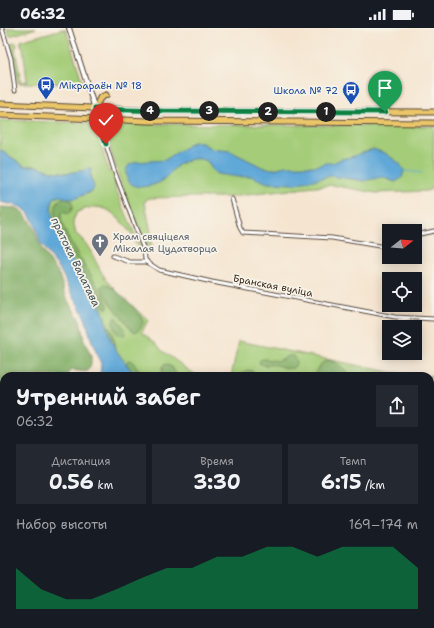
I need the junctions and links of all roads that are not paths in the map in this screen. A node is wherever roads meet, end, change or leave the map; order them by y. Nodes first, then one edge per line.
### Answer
1 (2, 28) edge
2 (69, 28) edge
3 (15, 90) dead end
4 (106, 95) dead end
5 (0, 104) edge
6 (95, 109) junction
7 (434, 112) edge
8 (0, 115) edge
9 (98, 119) junction
10 (434, 123) edge
11 (232, 199) dead end
12 (434, 231) edge
13 (422, 234) edge
14 (382, 246) edge
15 (113, 256) dead end
16 (147, 262) junction
17 (434, 319) edge

1 - 3 street
2 - 6 street
4 - 6 main road
5 - 6 main road
6 - 7 main road
6 - 9 main road
8 - 9 main road
9 - 10 main road
9 - 16 street
11 - 14 street
12 - 13 street
15 - 16 street, Бранская вуліца
16 - 17 street, Бранская вуліца

